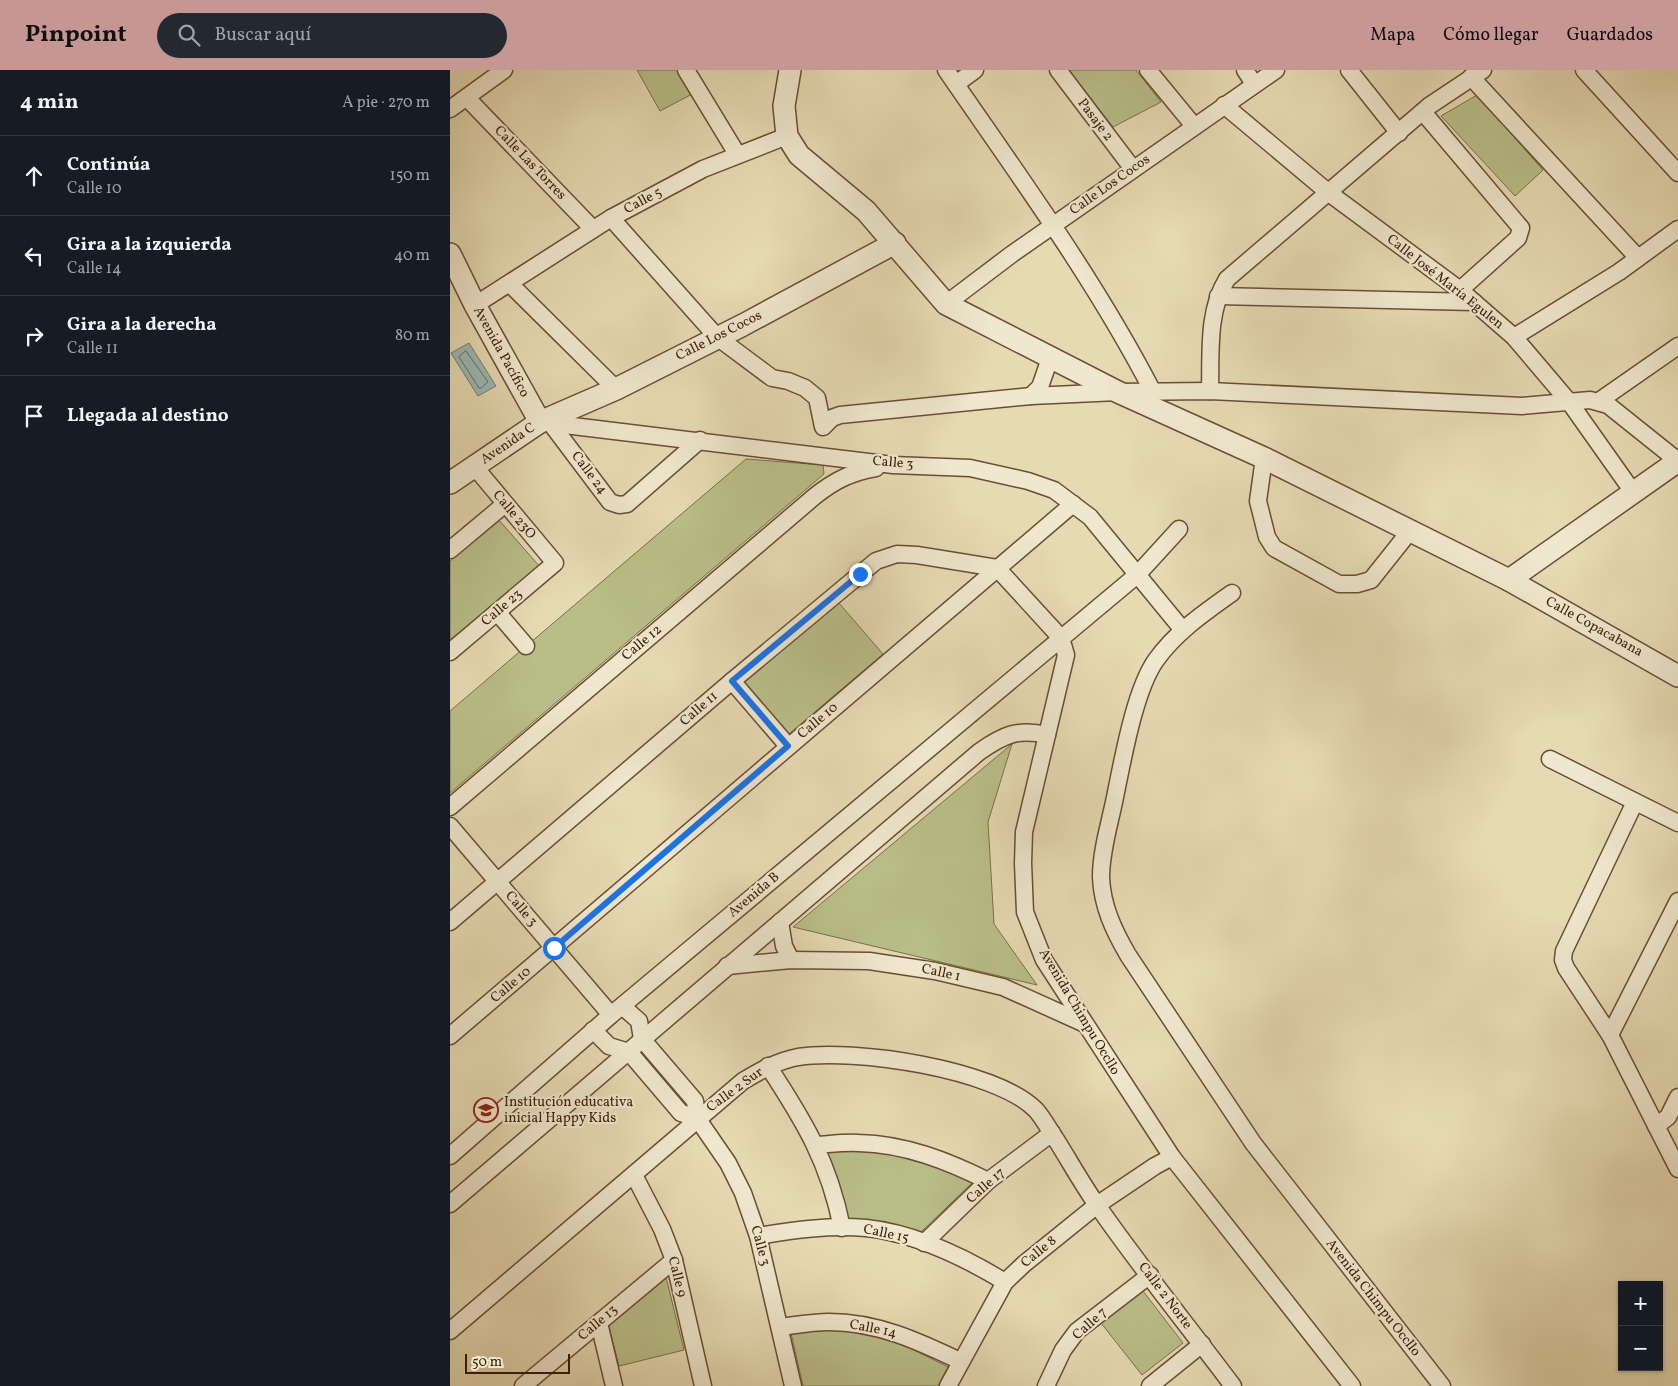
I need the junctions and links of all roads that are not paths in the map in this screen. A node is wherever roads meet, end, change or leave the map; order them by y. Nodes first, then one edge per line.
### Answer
1 (504, 70) edge
2 (686, 70) edge
3 (946, 70) edge
4 (975, 70) edge
5 (1058, 70) edge
6 (1148, 70) edge
7 (1244, 70) edge
8 (1276, 70) edge
9 (1349, 70) edge
10 (1584, 70) edge
11 (789, 71) edge
12 (1477, 74) edge
13 (956, 84) junction
14 (1254, 84) junction
15 (467, 98) junction
16 (1224, 105) junction
17 (450, 109) edge
18 (1423, 112) junction
19 (1194, 126) junction
20 (1399, 133) junction
21 (787, 136) junction
22 (737, 154) junction
23 (1133, 169) junction
24 (1678, 174) edge
25 (1329, 193) junction
26 (612, 218) junction
27 (1052, 225) junction
28 (593, 228) junction
29 (1678, 229) edge
30 (895, 243) junction
31 (450, 254) edge
32 (1638, 258) junction
33 (510, 284) junction
34 (1460, 290) junction
35 (1218, 296) junction
36 (1474, 302) junction
37 (946, 304) junction
38 (475, 305) junction
39 (717, 337) junction
40 (1514, 337) junction
41 (1678, 346) edge
42 (1050, 358) junction
43 (616, 389) junction
44 (1210, 391) junction
45 (1118, 392) junction
46 (1153, 392) junction
47 (1031, 396) junction
48 (1599, 401) junction
49 (1570, 403) junction
50 (546, 424) junction
51 (824, 427) junction
52 (700, 440) junction
53 (827, 457) junction
54 (1264, 458) junction
55 (1678, 461) edge
56 (893, 465) junction
57 (474, 466) junction
58 (836, 480) junction
59 (450, 483) edge
60 (1633, 492) junction
61 (505, 504) junction
62 (1073, 504) junction
63 (1179, 529) dead end
64 (1410, 531) junction
65 (450, 550) edge
66 (555, 563) joint
67 (997, 568) junction
68 (1137, 575) junction
69 (1509, 580) junction
70 (1232, 593) dead end
71 (497, 612) junction
72 (1182, 629) junction
73 (1061, 638) junction
74 (526, 646) dead end
75 (450, 652) edge
76 (1678, 676) edge
77 (732, 681) junction
78 (1047, 735) junction
79 (788, 746) junction
80 (1550, 759) dead end
81 (1635, 802) junction
82 (450, 807) edge
83 (1678, 823) edge
84 (450, 826) edge
85 (497, 882) junction
86 (1678, 901) edge
87 (450, 922) edge
88 (780, 922) junction
89 (554, 948) junction
90 (791, 960) junction
91 (727, 966) junction
92 (616, 1011) junction
93 (1083, 1023) junction
94 (594, 1030) junction
95 (1610, 1035) junction
96 (450, 1036) edge
97 (642, 1039) junction
98 (629, 1052) junction
99 (768, 1066) junction
100 (1678, 1097) edge
101 (698, 1118) junction
102 (1656, 1126) junction
103 (1052, 1133) junction
104 (817, 1145) junction
105 (450, 1156) edge
106 (1172, 1156) junction
107 (1678, 1169) edge
108 (634, 1175) junction
109 (988, 1181) junction
110 (450, 1204) edge
111 (1097, 1205) junction
112 (842, 1228) junction
113 (758, 1236) junction
114 (924, 1243) junction
115 (674, 1260) junction
116 (1150, 1275) junction
117 (1005, 1282) junction
118 (599, 1323) junction
119 (780, 1327) junction
120 (450, 1331) edge
121 (1202, 1344) junction
122 (960, 1361) junction
123 (523, 1386) edge
124 (614, 1386) edge
125 (703, 1386) edge
126 (793, 1386) edge
127 (948, 1386) edge
128 (1046, 1386) edge
129 (1150, 1386) edge
130 (1233, 1386) edge
131 (1352, 1386) edge
132 (1442, 1386) edge

1 - 15 street
2 - 22 street
3 - 13 street
4 - 13 street
5 - 23 street, Pasaje 2
6 - 19 street
7 - 14 street
8 - 14 street, Calle Los Cocos
9 - 20 street
10 - 24 street
11 - 21 street
12 - 18 street
12 - 32 street
13 - 27 street
14 - 16 street, Calle Los Cocos
15 - 17 street
15 - 28 street, Calle Las Torres
16 - 19 street, Calle Los Cocos
16 - 25 street, Calle José María Egulen
18 - 20 street
18 - 34 street
19 - 23 street, Calle Los Cocos
20 - 25 street
21 - 22 street, Calle 5
21 - 30 street
22 - 26 street, Calle 5
23 - 27 street, Calle Los Cocos
25 - 34 street, Calle José María Egulen
25 - 35 street
26 - 28 street, Calle 5
26 - 39 street
27 - 37 street, Calle Los Cocos
27 - 46 street
28 - 33 street, Calle 5
29 - 32 street
30 - 37 street
30 - 39 street, Calle Los Cocos
31 - 38 street, Avenida Pacífico
32 - 40 street
33 - 38 street, Calle 5
33 - 43 street
34 - 36 street, Calle José María Egulen
35 - 36 street
35 - 44 street
36 - 40 street, Calle José María Egulen
37 - 42 street, Calle Copacabana
38 - 50 street, Avenida Pacífico
39 - 43 street, Calle Los Cocos
39 - 51 street
40 - 49 street, Calle José María Egulen
41 - 48 street
42 - 45 street, Calle Copacabana
42 - 47 street
43 - 50 street, Calle Los Cocos
44 - 46 street
44 - 49 street
45 - 46 street
45 - 47 street
45 - 54 street, Calle Copacabana
47 - 51 street
48 - 49 street
48 - 55 street
49 - 60 street, Calle José María Egulen
50 - 52 street, Calle 3
50 - 52 street, Calle 24
50 - 57 street, Avenida C
51 - 53 street
52 - 53 street, Calle 3
53 - 56 street, Calle 3
53 - 58 street
54 - 64 street, Calle Copacabana
54 - 64 street
55 - 60 street
56 - 58 street, Calle 12
56 - 62 street, Calle 3
57 - 59 street, Avenida C
57 - 61 street, Calle 23O
58 - 82 street, Calle 12
60 - 69 street
61 - 65 street
61 - 66 street, Calle 23O
62 - 67 street, Calle 10
62 - 68 street, Calle 3
63 - 68 street
64 - 69 street, Calle Copacabana
66 - 71 street, Calle 23
67 - 73 street
67 - 77 street, Calle 11
67 - 79 street, Calle 10
68 - 72 street, Calle 3
68 - 73 street
69 - 76 street, Calle Copacabana
70 - 72 street, Avenida Chimpu Occllo
71 - 74 street
71 - 75 street, Calle 23
72 - 132 street, Avenida Chimpu Occllo
73 - 78 street, Avenida Chimpu Occllo
73 - 92 street, Avenida B
77 - 79 street
77 - 85 street, Calle 11
78 - 88 street
78 - 93 street, Avenida Chimpu Occllo
79 - 89 street, Calle 10
80 - 81 street
81 - 83 street
81 - 95 street
84 - 85 street, Calle 3
85 - 87 street, Calle 11
85 - 89 street, Calle 3
86 - 95 street
88 - 90 street
88 - 91 street
89 - 92 street, Calle 3
89 - 96 street, Calle 10
90 - 91 street, Calle 1
90 - 93 street, Calle 1
91 - 97 street
92 - 94 street, Avenida B
92 - 97 street, Calle 3
93 - 106 street, Avenida Chimpu Occllo
94 - 98 street
94 - 105 street, Avenida B
95 - 102 street
97 - 98 street
97 - 101 street, Calle 3
98 - 101 street
98 - 110 street
99 - 101 street, Calle 2 Sur
99 - 103 street, Calle 2 Sur
99 - 104 street
100 - 102 street
101 - 108 street, Calle 2 Sur
101 - 113 street, Calle 3
102 - 107 street
103 - 109 street, Calle 17
103 - 111 street, Calle 2 Sur
104 - 109 street
104 - 112 street
106 - 111 street, Calle 8
106 - 131 street, Avenida Chimpu Occllo
108 - 115 street, Calle 9
108 - 120 street, Calle 2 Sur
109 - 114 street, Calle 17
111 - 116 street, Calle 2 Norte
111 - 117 street, Calle 8
112 - 113 street, Calle 15
112 - 114 street, Calle 15
113 - 119 street, Calle 3
114 - 117 street, Calle 15
115 - 118 street, Calle 13
115 - 125 street, Calle 9
116 - 121 street, Calle 2 Norte
116 - 128 street, Calle 7
117 - 122 street, Calle 8
118 - 123 street, Calle 13
118 - 124 street
119 - 122 street, Calle 14
119 - 126 street, Calle 3
121 - 129 street
121 - 130 street, Calle 2 Norte
122 - 127 street, Calle 8

